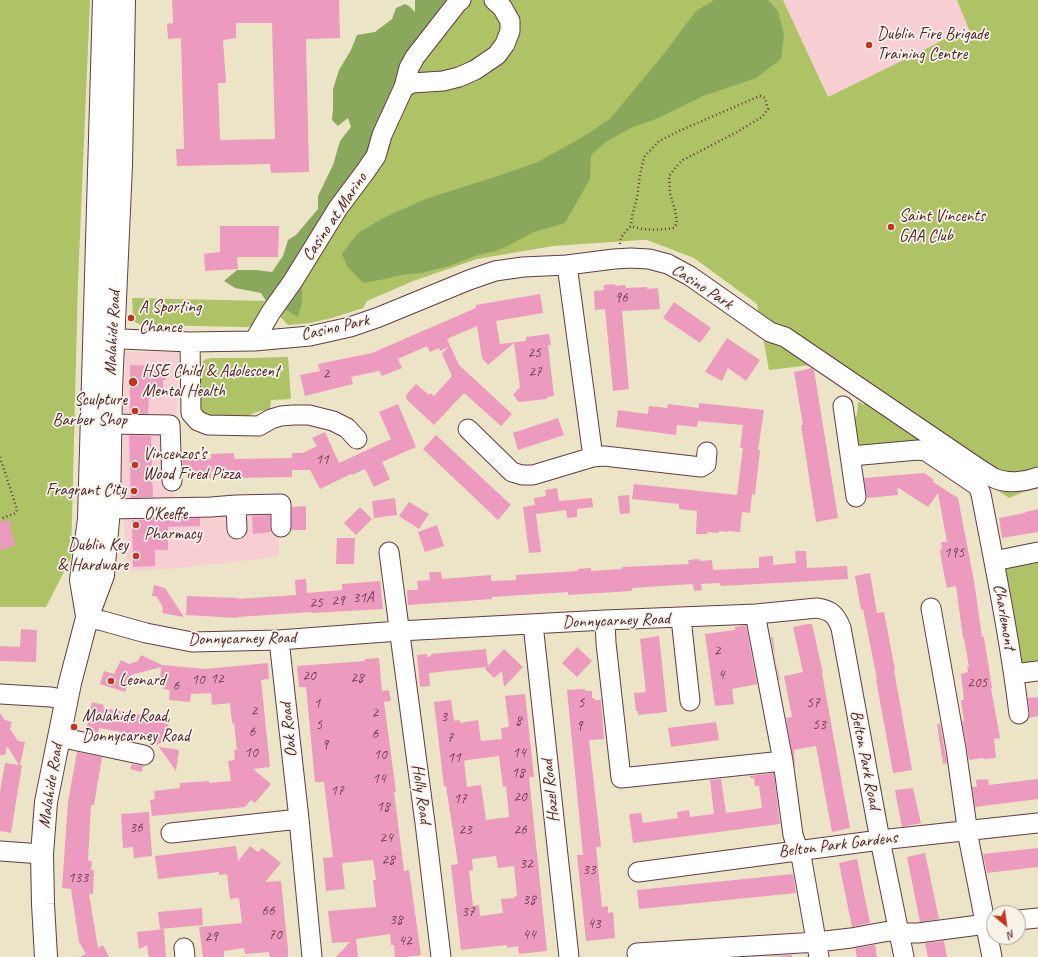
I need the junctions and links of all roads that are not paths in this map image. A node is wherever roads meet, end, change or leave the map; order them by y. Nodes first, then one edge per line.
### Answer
1 (104, 0) edge
2 (124, 0) edge
3 (461, 0) edge
4 (494, 0) edge
5 (404, 87) junction
6 (121, 165) junction
7 (99, 167) junction
8 (567, 265) junction
9 (103, 338) junction
10 (254, 341) junction
11 (190, 342) junction
12 (843, 406) dead end
13 (110, 424) junction
14 (468, 429) dead end
15 (357, 439) dead end
16 (708, 452) dead end
17 (851, 456) junction
18 (593, 457) junction
19 (1038, 477) edge
20 (172, 481) dead end
21 (856, 497) dead end
22 (236, 505) junction
23 (108, 509) junction
24 (281, 527) dead end
25 (237, 529) dead end
26 (389, 552) dead end
27 (1038, 552) edge
28 (994, 561) junction
29 (931, 608) dead end
30 (832, 613) joint
31 (756, 614) junction
32 (88, 618) junction
33 (681, 618) junction
34 (605, 620) junction
35 (533, 624) junction
36 (399, 631) junction
37 (279, 640) junction
38 (1038, 671) edge
39 (1014, 674) junction
40 (0, 694) edge
41 (67, 700) junction
42 (690, 701) dead end
43 (1019, 714) dead end
44 (59, 737) junction
45 (144, 755) dead end
46 (783, 761) junction
47 (299, 819) junction
48 (1038, 823) edge
49 (968, 830) junction
50 (171, 833) dead end
51 (880, 840) junction
52 (798, 850) junction
53 (0, 851) edge
54 (42, 854) junction
55 (638, 872) dead end
56 (986, 906) edge
57 (1038, 918) edge
58 (1026, 919) edge
59 (986, 924) edge
60 (900, 933) junction
61 (991, 945) edge
62 (818, 949) edge
63 (636, 953) dead end
64 (46, 957) edge
65 (312, 957) edge
66 (441, 957) edge
67 (568, 957) edge
68 (904, 957) edge
69 (992, 957) edge

1 - 7 main road, Malahide Road
2 - 6 main road, Malahide Road
3 - 5 street, Casino at Marino
4 - 5 street
5 - 10 street, Casino at Marino
6 - 7 main road
6 - 9 main road, Malahide Road
7 - 9 main road, Malahide Road
8 - 10 street, Casino Park
8 - 18 street
8 - 19 street, Casino Park
9 - 11 street, Casino Park
9 - 13 main road, Malahide Road
9 - 32 main road, Malahide Road
10 - 11 street, Casino Park
11 - 15 street
12 - 17 street
13 - 20 street
13 - 23 main road, Malahide Road
14 - 18 street
16 - 18 street
17 - 21 street
17 - 28 street, Charlemont
22 - 23 street
22 - 24 street
22 - 25 street
23 - 32 main road, Malahide Road
26 - 36 street
27 - 28 street, Charlemont
28 - 39 street, Charlemont
29 - 49 street
30 - 31 street, Donnycarney Road
30 - 51 street, Belton Park Road
31 - 33 street, Donnycarney Road
31 - 46 street
32 - 37 street, Donnycarney Road
32 - 41 main road, Malahide Road
33 - 34 street, Donnycarney Road
33 - 42 street
34 - 35 street, Donnycarney Road
34 - 46 street
35 - 36 street, Donnycarney Road
35 - 67 street, Hazel Road
36 - 37 street, Donnycarney Road
36 - 66 street, Holly Road
37 - 47 street, Oak Road
38 - 39 street, Charlemont
39 - 43 street, Charlemont
40 - 41 street
41 - 44 main road, Malahide Road
44 - 45 street
44 - 54 main road, Malahide Road
46 - 52 street
47 - 50 street
47 - 65 street, Oak Road
48 - 49 street, Belton Park Gardens
49 - 51 street, Belton Park Gardens
49 - 56 street
51 - 52 street, Belton Park Gardens
51 - 60 street, Belton Park Road
52 - 55 street, Belton Park Gardens
52 - 62 street
53 - 54 street
54 - 64 main road, Malahide Road
57 - 58 street
59 - 60 street
60 - 62 street
60 - 68 street, Belton Park Road
61 - 69 street
62 - 63 street

